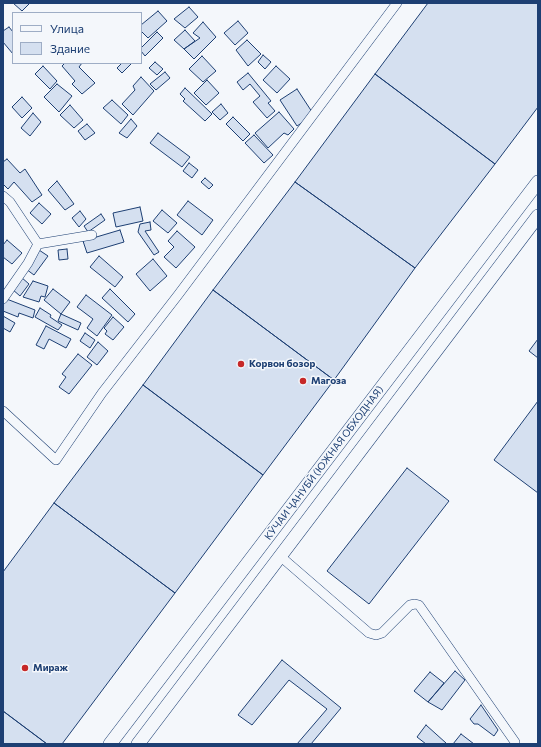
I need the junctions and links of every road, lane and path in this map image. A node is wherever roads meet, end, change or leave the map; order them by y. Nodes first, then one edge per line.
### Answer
1 (397, 3) edge
2 (538, 182) edge
3 (3, 196) edge
4 (538, 216) edge
5 (92, 235) dead end
6 (38, 244) junction
7 (3, 299) edge
8 (3, 411) edge
9 (280, 556) junction
10 (515, 742) dead end
11 (110, 744) edge
12 (138, 744) edge

1 - 8 street
2 - 11 main road, КӮЧАИ ҶАНУБӢ (ЮЖНАЯ ОБХОДНАЯ)
3 - 6 street
4 - 9 main road, КӮЧАИ ҶАНУБӢ (ЮЖНАЯ ОБХОДНАЯ)
5 - 6 street
6 - 7 street
9 - 10 street
9 - 12 main road, КӮЧАИ ҶАНУБӢ (ЮЖНАЯ ОБХОДНАЯ)

